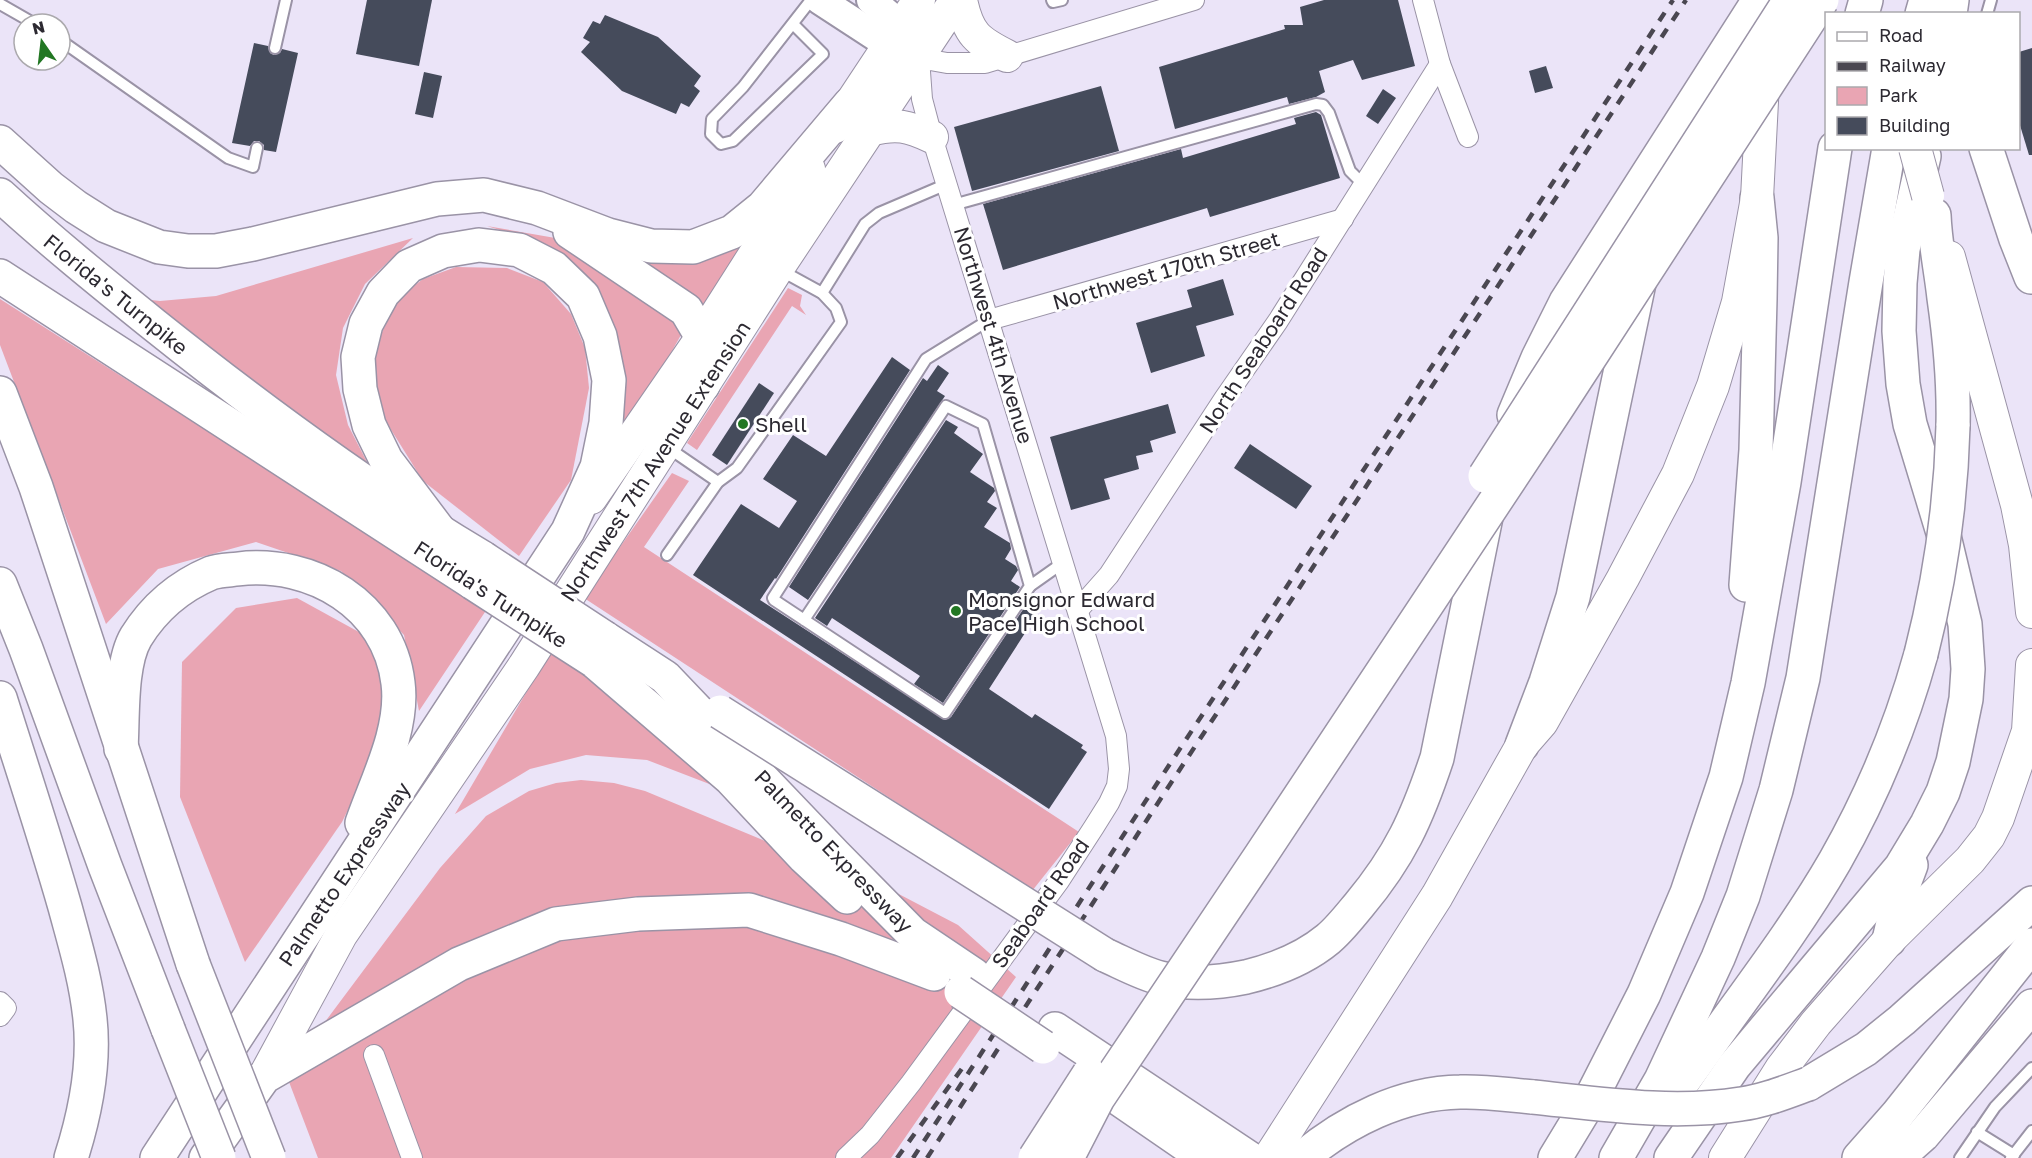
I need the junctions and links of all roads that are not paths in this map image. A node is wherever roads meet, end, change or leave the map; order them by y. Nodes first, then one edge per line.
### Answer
1 (286, 0) edge
2 (811, 0) edge
3 (820, 0) edge
4 (871, 0) edge
5 (919, 0) edge
6 (956, 0) edge
7 (961, 0) edge
8 (1053, 0) edge
9 (1062, 0) edge
10 (1194, 0) edge
11 (1423, 0) edge
12 (1790, 0) edge
13 (1822, 0) edge
14 (0, 4) edge
15 (1763, 9) edge
16 (14, 12) edge
17 (793, 24) junction
18 (895, 36) junction
19 (72, 48) edge
20 (275, 48) dead end
21 (1007, 56) junction
22 (919, 58) junction
23 (1440, 64) junction
24 (1703, 87) junction
25 (850, 104) junction
26 (870, 130) junction
27 (933, 137) junction
28 (1468, 137) dead end
29 (0, 142) edge
30 (257, 148) dead end
31 (1835, 150) edge
32 (1889, 150) edge
33 (1916, 150) edge
34 (1926, 150) edge
35 (1987, 150) edge
36 (947, 184) junction
37 (1364, 185) junction
38 (0, 195) edge
39 (1757, 198) junction
40 (953, 205) junction
41 (1931, 206) junction
42 (537, 208) junction
43 (1343, 219) junction
44 (2026, 233) dead end
45 (778, 268) junction
46 (0, 276) edge
47 (2032, 278) edge
48 (822, 293) junction
49 (989, 320) junction
50 (702, 337) junction
51 (703, 384) junction
52 (0, 393) edge
53 (664, 446) junction
54 (718, 482) junction
55 (568, 531) junction
56 (441, 533) junction
57 (2029, 552) edge
58 (667, 555) dead end
59 (1064, 562) junction
60 (478, 570) junction
61 (0, 584) edge
62 (1030, 586) junction
63 (1078, 610) junction
64 (2032, 612) edge
65 (804, 620) junction
66 (600, 649) junction
67 (1754, 651) junction
68 (2032, 665) edge
69 (665, 677) junction
70 (0, 698) edge
71 (1522, 745) junction
72 (121, 749) junction
73 (1927, 824) junction
74 (343, 875) junction
75 (2032, 903) edge
76 (1889, 940) junction
77 (2032, 945) edge
78 (934, 974) junction
79 (968, 983) junction
80 (2032, 1006) edge
81 (374, 1055) dead end
82 (2032, 1068) edge
83 (264, 1077) junction
84 (2032, 1131) edge
85 (1977, 1132) junction
86 (1624, 1145) edge
87 (1915, 1146) edge
88 (1213, 1149) edge
89 (2012, 1156) edge
90 (71, 1158) edge
91 (157, 1158) edge
92 (206, 1158) edge
93 (219, 1158) edge
94 (269, 1158) edge
95 (412, 1158) edge
96 (846, 1158) edge
97 (1035, 1158) edge
98 (1067, 1158) edge
99 (1249, 1158) edge
100 (1269, 1158) edge
101 (1302, 1158) edge
102 (1555, 1158) edge
103 (1671, 1158) edge
104 (1725, 1158) edge
105 (1859, 1158) edge
106 (1897, 1158) edge
107 (1960, 1158) edge

1 - 20 lane
2 - 17 lane
3 - 18 street
4 - 18 street
5 - 18 main road, Northwest 7th Avenue Extension
6 - 22 main road, Northwest 7th Avenue Extension
7 - 21 main road
8 - 9 lane
10 - 21 street
11 - 23 street
12 - 97 highway, bridge
13 - 98 highway, bridge
14 - 16 lane
15 - 24 highway
15 - 39 main road
17 - 17 lane
18 - 22 street
18 - 25 main road, Northwest 7th Avenue Extension
19 - 30 lane
21 - 22 street
22 - 26 main road, Northwest 7th Avenue Extension
22 - 27 street, Northwest 4th Avenue
23 - 28 street
23 - 37 street, North Seaboard Road
24 - 69 highway, bridge
24 - 71 highway
25 - 42 highway
25 - 50 main road, Northwest 7th Avenue Extension
26 - 27 main road
26 - 45 main road, Northwest 7th Avenue Extension
27 - 36 street, Northwest 4th Avenue
29 - 42 highway
31 - 67 highway
32 - 86 highway
33 - 41 main road, bridge
34 - 73 highway
35 - 47 highway
36 - 40 street, Northwest 4th Avenue
36 - 48 lane
37 - 40 lane
37 - 43 street, North Seaboard Road
38 - 56 highway, Florida's Turnpike
39 - 67 highway
39 - 71 main road
40 - 49 street, Northwest 4th Avenue
41 - 57 main road
41 - 86 highway, bridge
42 - 50 highway
43 - 49 street, Northwest 170th Street
43 - 63 street, North Seaboard Road
44 - 47 lane
45 - 48 lane
45 - 51 main road, Northwest 7th Avenue Extension
46 - 60 highway, Florida's Turnpike
48 - 54 lane
49 - 59 street, Northwest 4th Avenue
49 - 65 lane
50 - 51 highway
50 - 55 main road, Northwest 7th Avenue Extension
51 - 53 main road, Northwest 7th Avenue Extension
52 - 72 highway
53 - 54 lane
53 - 83 main road, Northwest 7th Avenue Extension
54 - 58 lane
55 - 56 highway, Palmetto Expressway
55 - 74 highway, Palmetto Expressway
56 - 60 highway, Palmetto Expressway
57 - 64 main road
59 - 62 lane
59 - 63 street, Northwest 4th Avenue
60 - 66 highway, Palmetto Expressway, bridge
61 - 93 highway, bridge
62 - 65 lane
62 - 65 lane
63 - 96 street, Seaboard Road
66 - 69 highway, Palmetto Expressway
66 - 78 highway
67 - 102 highway
68 - 76 main road
69 - 79 highway, Palmetto Expressway
70 - 90 highway
71 - 100 main road
72 - 74 highway
72 - 94 highway, bridge
73 - 76 highway
73 - 103 highway
74 - 91 highway, Palmetto Expressway
75 - 101 highway, bridge
76 - 104 main road
77 - 105 highway
78 - 79 highway
78 - 83 highway
79 - 88 highway
80 - 87 highway
81 - 95 street
82 - 85 lane
83 - 92 highway
84 - 89 lane
85 - 89 lane
85 - 107 lane
87 - 106 highway
88 - 99 highway

